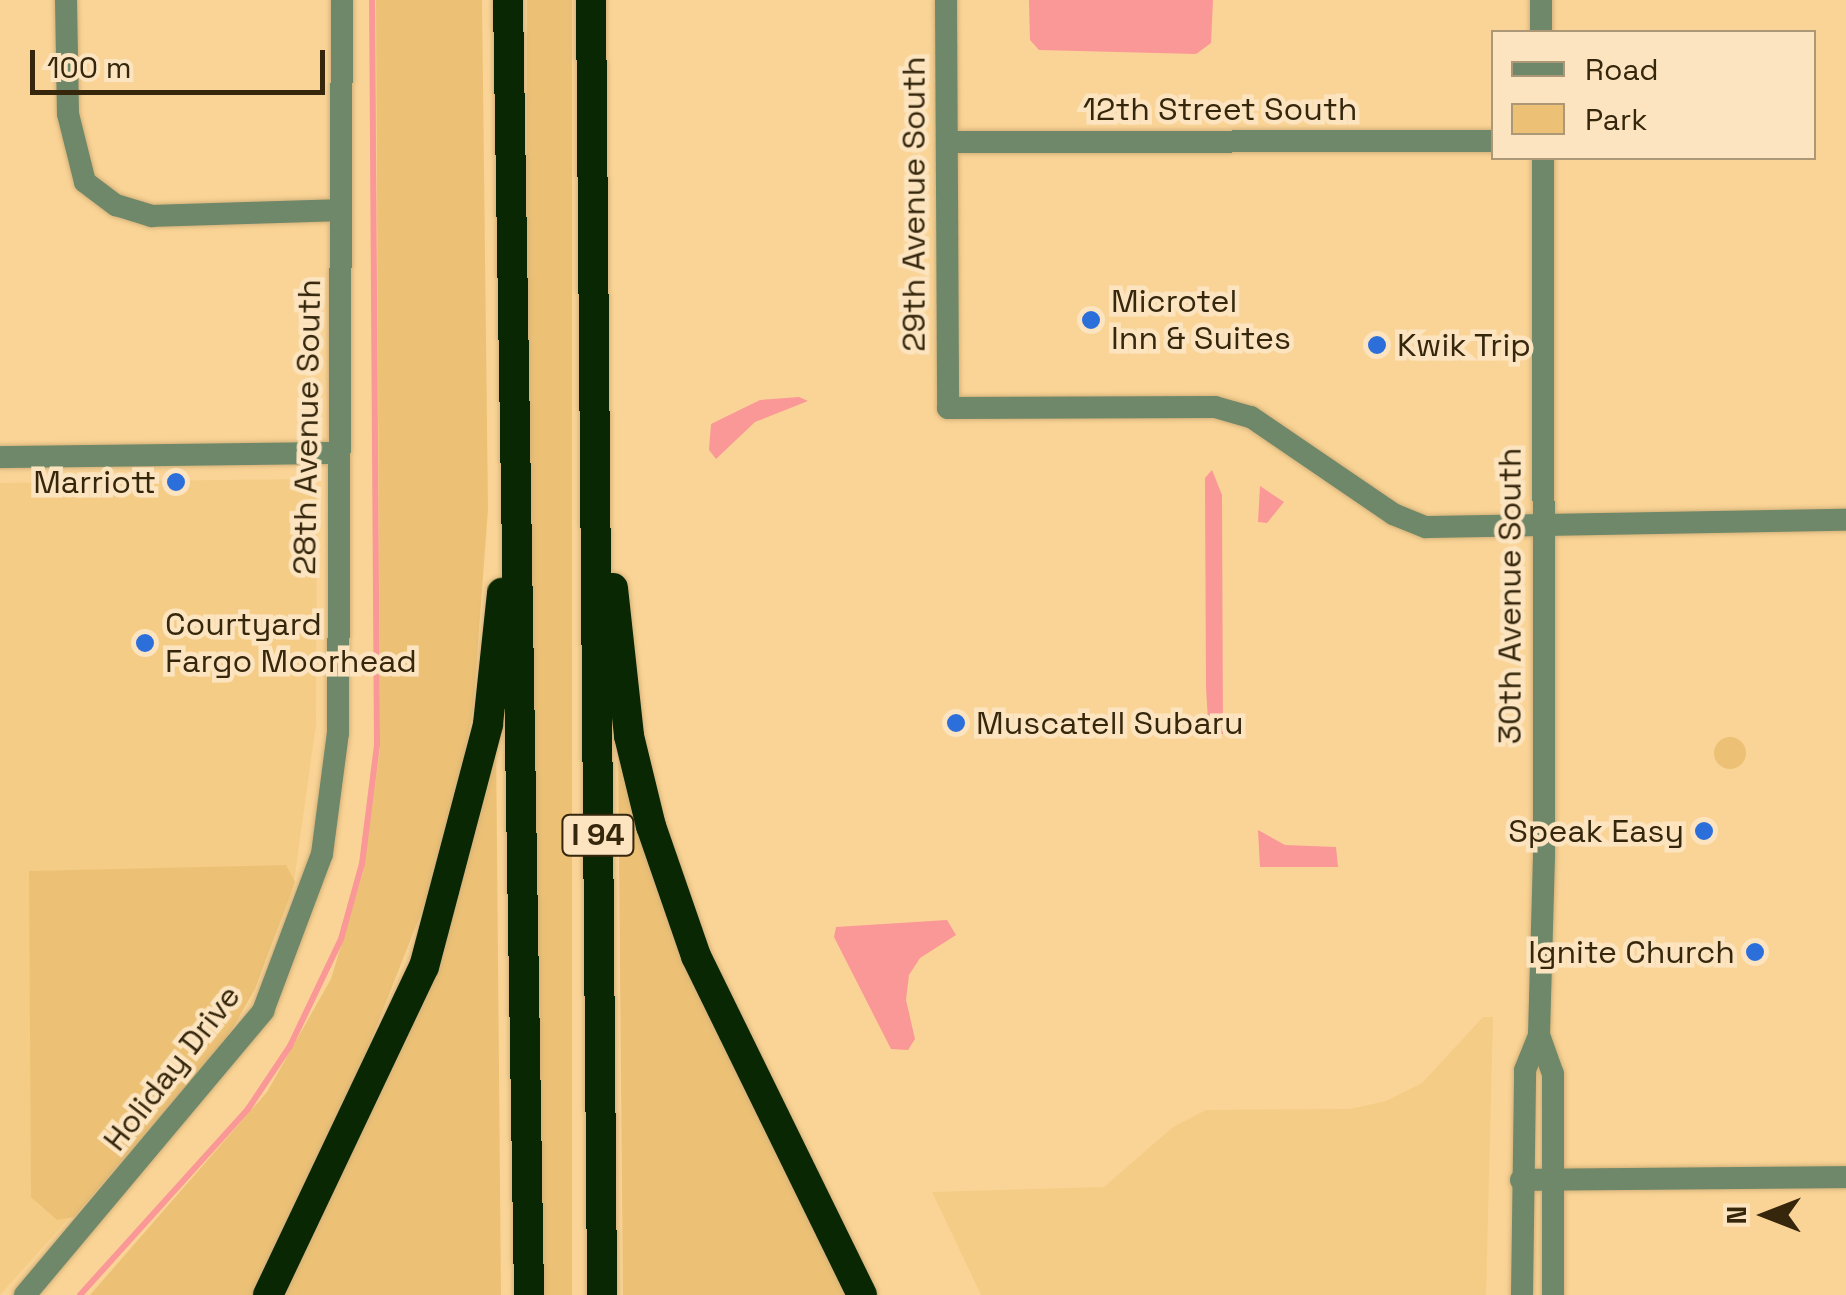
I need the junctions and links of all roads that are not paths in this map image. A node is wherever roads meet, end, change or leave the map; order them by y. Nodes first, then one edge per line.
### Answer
1 (66, 0) edge
2 (342, 0) edge
3 (508, 0) edge
4 (590, 0) edge
5 (946, 0) edge
6 (1541, 0) edge
7 (1541, 30) edge
8 (1491, 141) edge
9 (948, 142) junction
10 (1543, 160) edge
11 (342, 210) junction
12 (594, 376) junction
13 (337, 452) junction
14 (0, 457) edge
15 (1846, 520) edge
16 (517, 522) junction
17 (1542, 526) junction
18 (322, 854) joint
19 (1539, 1035) junction
20 (1846, 1178) edge
21 (1553, 1179) junction
22 (1521, 1180) junction
23 (25, 1295) edge
24 (268, 1295) edge
25 (529, 1295) edge
26 (602, 1295) edge
27 (862, 1295) edge
28 (1522, 1295) edge
29 (1552, 1295) edge

1 - 11 street
2 - 11 street, 28th Avenue South
3 - 16 highway, I 94
4 - 12 highway, I 94
5 - 9 street, 29th Avenue South
6 - 7 street
8 - 9 street, 12th Street South
9 - 17 street, 29th Avenue South
10 - 17 street, 30th Avenue South
11 - 13 street, 28th Avenue South
12 - 26 highway, I 94
12 - 27 highway
13 - 14 street
13 - 18 street, 28th Avenue South
15 - 17 street
16 - 24 highway
16 - 25 highway, I 94
17 - 19 street, 30th Avenue South
18 - 23 street, Holiday Drive
19 - 21 street, 30th Avenue South
19 - 22 street, 30th Avenue South
20 - 21 street
21 - 22 street
21 - 29 street, 30th Avenue South
22 - 28 street, 30th Avenue South

